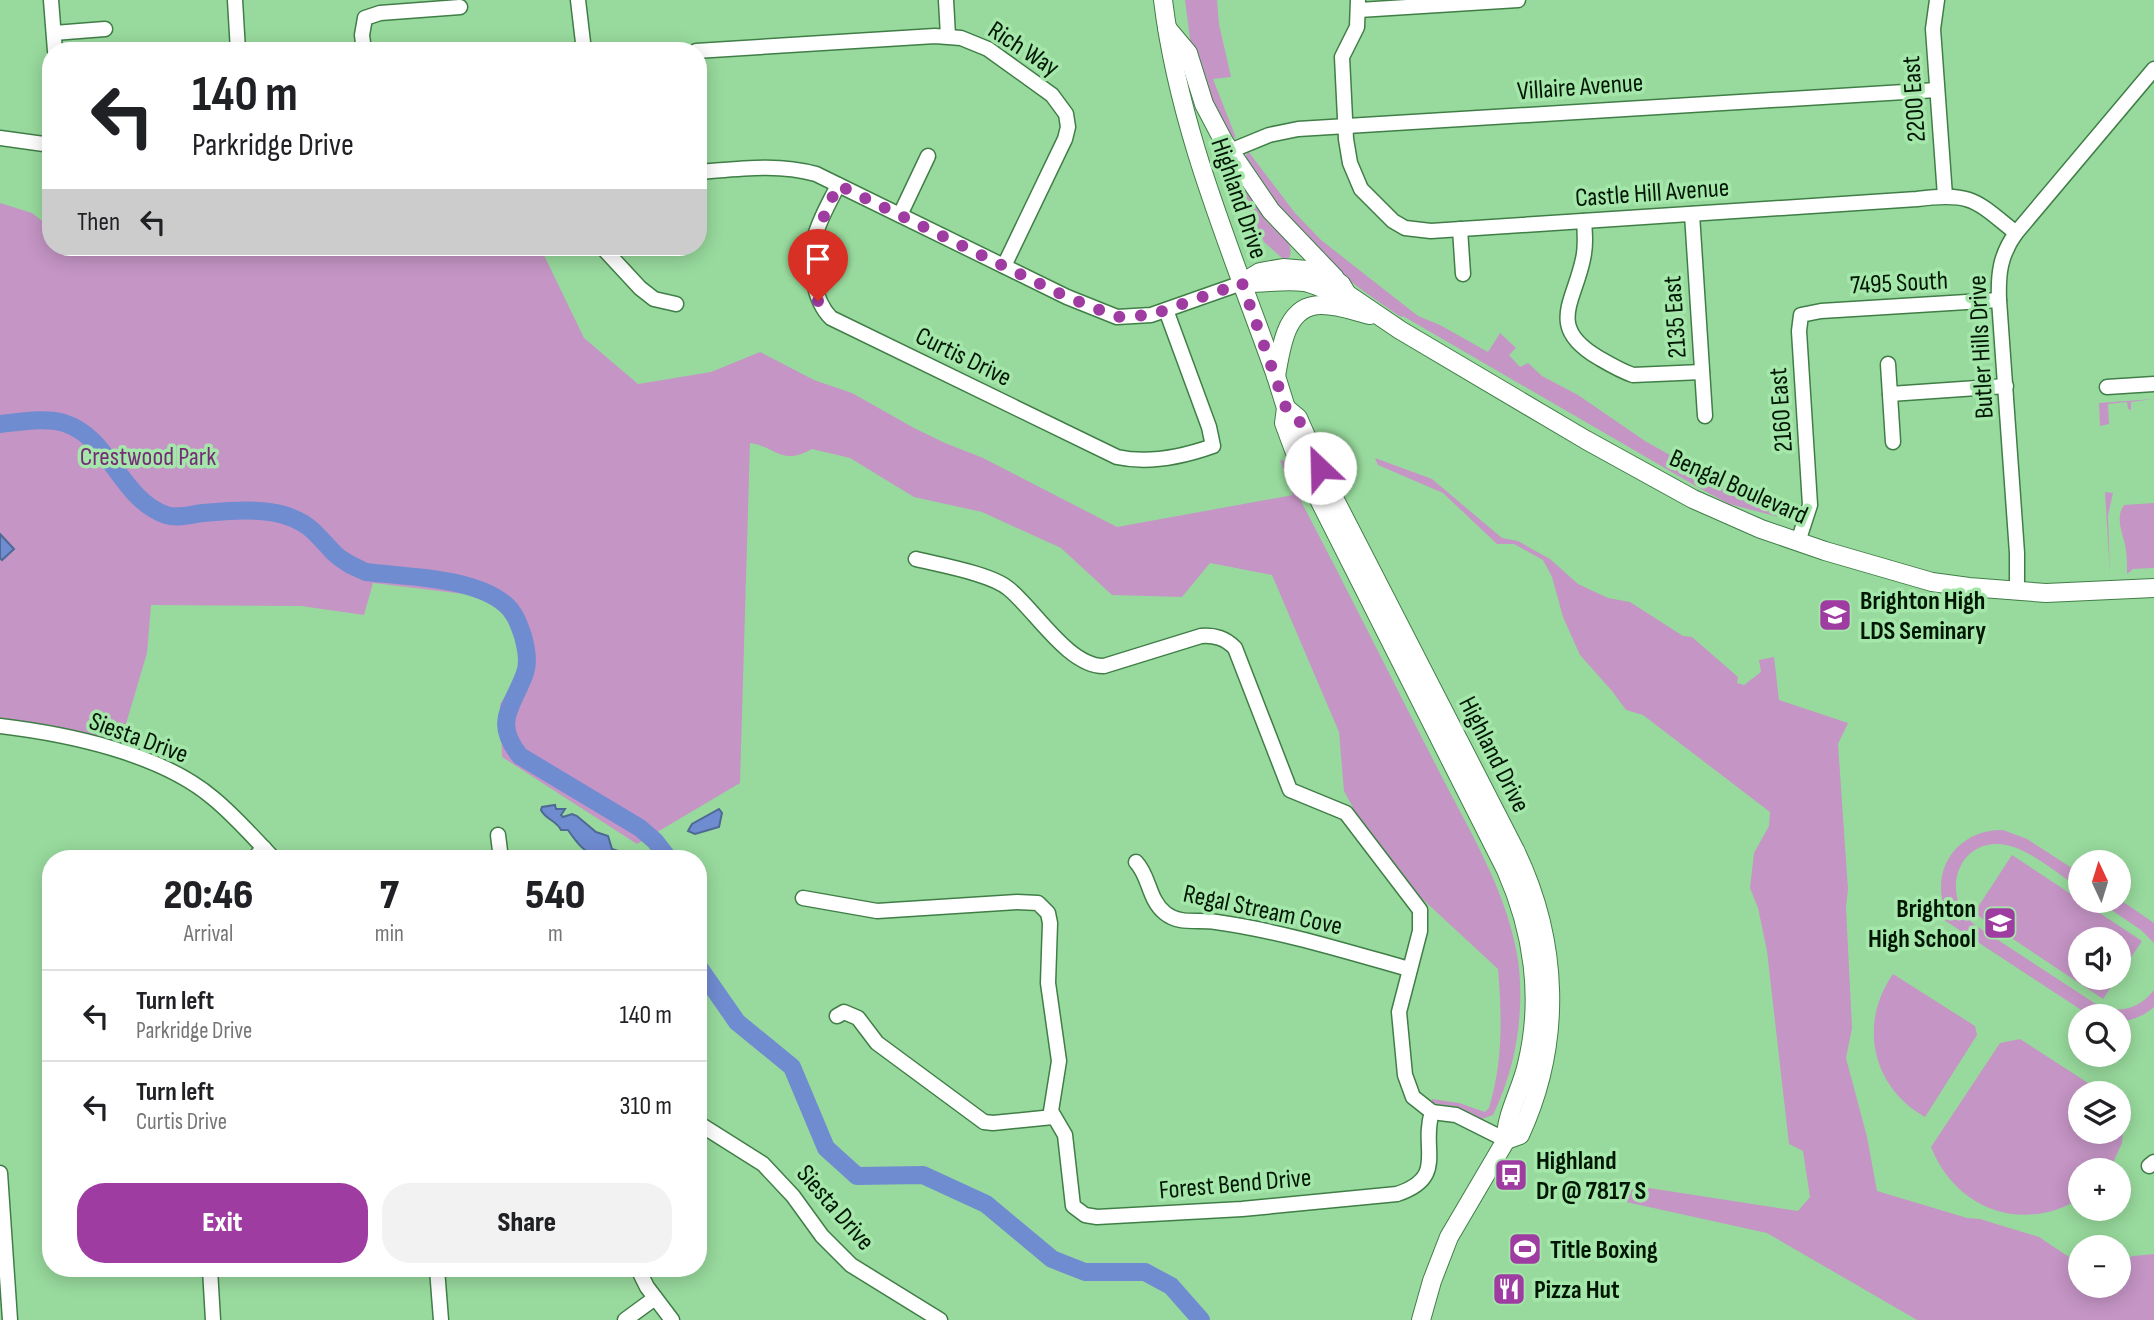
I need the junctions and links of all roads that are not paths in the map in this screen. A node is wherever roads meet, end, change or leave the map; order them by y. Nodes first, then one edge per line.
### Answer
1 (51, 0) edge
2 (235, 0) edge
3 (579, 0) edge
4 (946, 0) edge
5 (1163, 0) edge
6 (1518, 0) edge
7 (1937, 0) edge
8 (1359, 5) edge
9 (460, 7) dead end
10 (1167, 28) junction
11 (105, 29) dead end
12 (54, 33) junction
13 (948, 36) junction
14 (54, 42) edge
15 (238, 42) edge
16 (363, 42) edge
17 (582, 42) edge
18 (707, 50) edge
19 (2154, 69) edge
20 (1937, 90) junction
21 (1346, 126) junction
22 (0, 138) edge
23 (42, 144) edge
24 (1230, 151) junction
25 (928, 156) dead end
26 (707, 172) edge
27 (838, 185) junction
28 (1945, 195) junction
29 (1692, 214) junction
30 (900, 215) junction
31 (1584, 221) junction
32 (1460, 229) junction
33 (2016, 233) junction
34 (610, 256) edge
35 (1004, 266) junction
36 (1463, 274) dead end
37 (1242, 283) junction
38 (1344, 289) junction
39 (1999, 300) junction
40 (676, 304) dead end
41 (1166, 310) junction
42 (1801, 315) joint
43 (1384, 318) junction
44 (1888, 364) dead end
45 (1702, 372) junction
46 (1276, 376) junction
47 (2154, 384) edge
48 (2006, 386) junction
49 (2107, 387) dead end
50 (1890, 394) junction
51 (1705, 416) dead end
52 (1893, 442) dead end
53 (1798, 542) junction
54 (916, 558) dead end
55 (2154, 588) edge
56 (2017, 592) junction
57 (0, 726) edge
58 (498, 835) dead end
59 (265, 850) edge
60 (500, 850) edge
61 (1136, 862) dead end
62 (803, 898) dead end
63 (1409, 969) junction
64 (836, 1016) dead end
65 (1432, 1112) junction
66 (1053, 1117) junction
67 (707, 1129) edge
68 (1506, 1140) junction
69 (0, 1173) edge
70 (1, 1199) edge
71 (211, 1277) edge
72 (438, 1277) edge
73 (643, 1277) edge
74 (655, 1298) junction
75 (10, 1320) edge
76 (214, 1320) edge
77 (441, 1320) edge
78 (625, 1320) edge
79 (673, 1320) edge
80 (940, 1320) edge
81 (1421, 1320) edge

1 - 12 street
2 - 15 street
3 - 17 street
4 - 13 street
5 - 10 main road, Highland Drive
6 - 8 street
7 - 20 street, 2200 East
8 - 21 street, Castle Hill Avenue
9 - 16 street
10 - 24 main road
10 - 37 main road, Highland Drive
11 - 12 street
12 - 14 street
13 - 18 street, Rich Way
13 - 35 street, Rich Way
19 - 33 street, Butler Hills Drive
20 - 21 street, Villaire Avenue
20 - 28 street, 2200 East
21 - 24 street, Villaire Avenue
21 - 32 street, Castle Hill Avenue
22 - 23 street
24 - 38 main road
25 - 30 street
26 - 27 street
27 - 30 street
27 - 41 street, Curtis Drive
28 - 29 street, Castle Hill Avenue
28 - 33 street, Castle Hill Avenue
29 - 31 street, Castle Hill Avenue
29 - 45 street, 2135 East
30 - 35 street
31 - 32 street, Castle Hill Avenue
31 - 45 street
32 - 36 street
33 - 39 street, Butler Hills Drive
34 - 40 street
35 - 41 street
37 - 38 main road, Bengal Boulevard
37 - 41 street
37 - 46 main road, Highland Drive
38 - 43 main road, Bengal Boulevard
39 - 42 street, 7495 South
39 - 48 street, Butler Hills Drive
42 - 53 street, 2160 East
43 - 46 main road
43 - 53 main road, Bengal Boulevard
44 - 50 street
45 - 51 street, 2135 East
46 - 68 main road, Highland Drive
47 - 49 street
48 - 50 street
48 - 56 street, Butler Hills Drive
50 - 52 street
53 - 56 main road, Bengal Boulevard
54 - 63 street
55 - 56 main road, Bengal Boulevard
57 - 59 street, Siesta Drive
58 - 60 street
61 - 63 street, Regal Stream Cove
62 - 66 street, Forest Bend Drive
63 - 65 street
64 - 66 street
65 - 66 street, Forest Bend Drive
65 - 68 street
67 - 80 street, Siesta Drive
68 - 81 main road, Highland Drive
69 - 70 street
70 - 75 street
71 - 76 street
72 - 77 street
73 - 74 street
74 - 78 street
74 - 79 street

